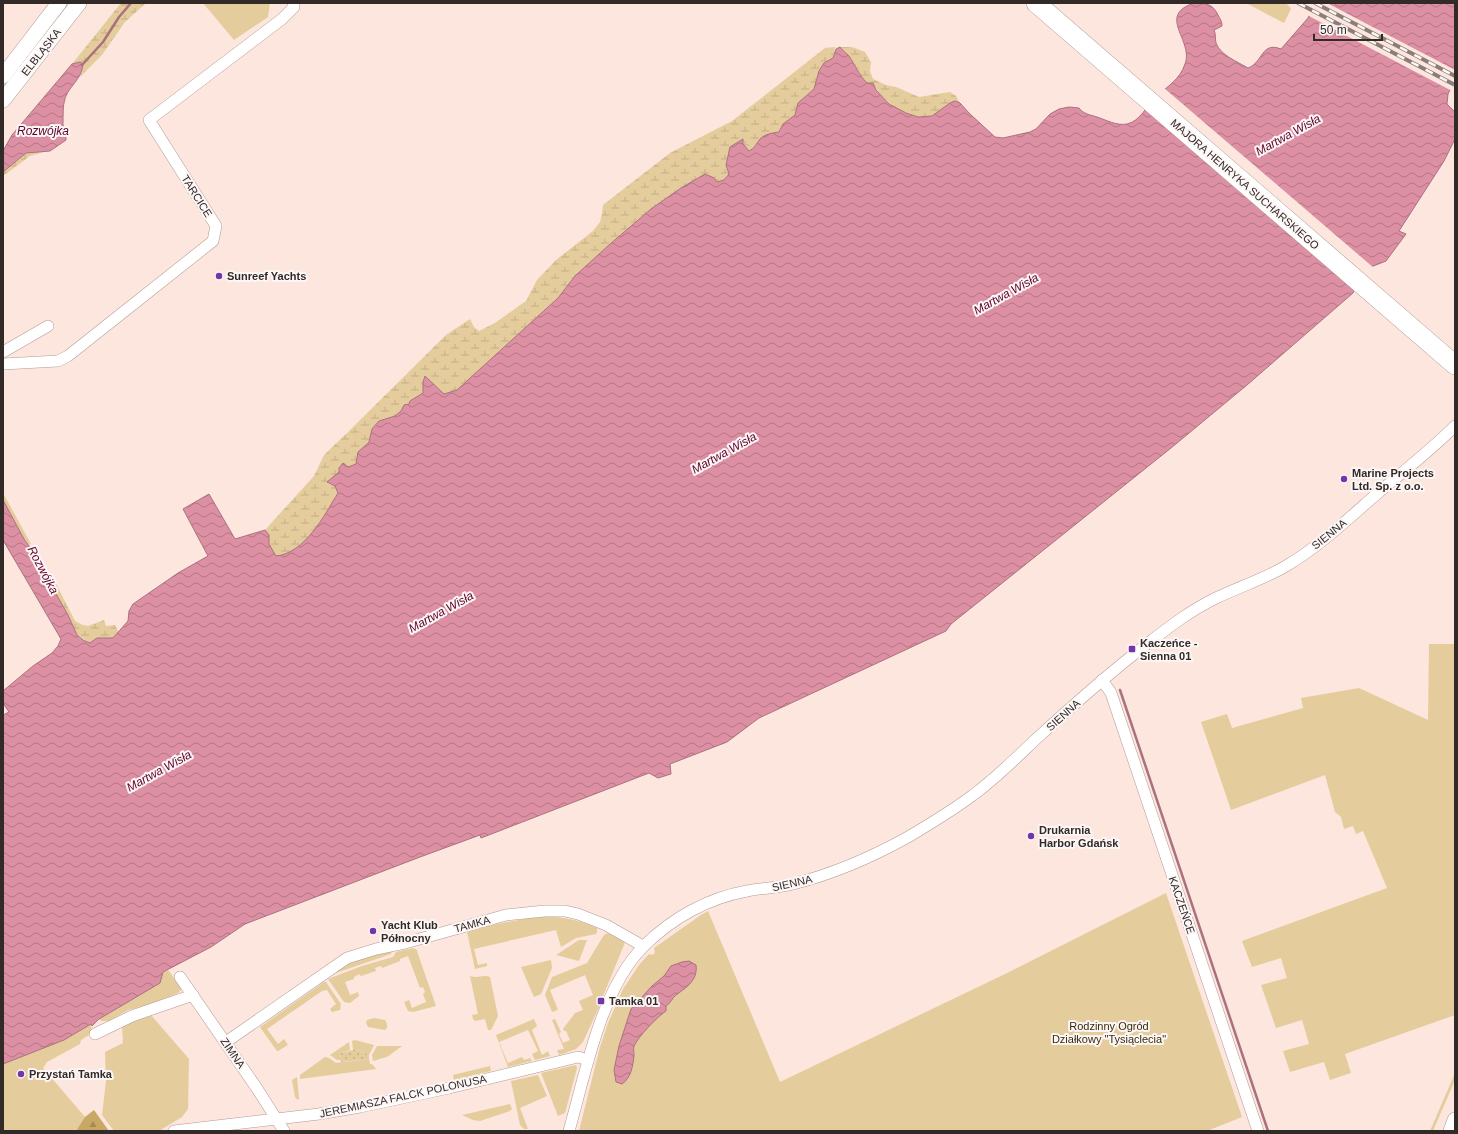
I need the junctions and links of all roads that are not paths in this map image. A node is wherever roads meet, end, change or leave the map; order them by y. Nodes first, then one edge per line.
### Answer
1 (59, 3) edge
2 (79, 3) edge
3 (293, 3) edge
4 (1036, 3) edge
5 (1053, 3) edge
6 (3, 76) edge
7 (3, 100) edge
8 (1395, 305) junction
9 (48, 326) dead end
10 (1455, 349) edge
11 (3, 352) edge
12 (3, 364) edge
13 (1455, 365) edge
14 (1453, 433) edge
15 (1102, 680) junction
16 (643, 946) junction
17 (180, 977) dead end
18 (192, 995) junction
19 (95, 1034) dead end
20 (226, 1042) junction
21 (588, 1060) junction
22 (276, 1119) junction
23 (1455, 1120) edge
24 (174, 1131) edge
25 (284, 1131) edge
26 (570, 1131) edge
27 (1258, 1131) edge
28 (1451, 1131) edge

1 - 6 main road, ELBLĄSKA
2 - 7 main road, ELBLĄSKA
3 - 12 street, TARCICE
4 - 8 highway, MAJORA HENRYKA SUCHARSKIEGO
5 - 8 highway, MAJORA HENRYKA SUCHARSKIEGO
8 - 10 highway, MAJORA HENRYKA SUCHARSKIEGO
8 - 13 highway, MAJORA HENRYKA SUCHARSKIEGO
9 - 11 street
14 - 15 street, SIENNA
15 - 16 street, SIENNA
15 - 27 street, KACZEŃCE
16 - 20 street, TAMKA
16 - 21 street, SIENNA
17 - 18 street, ZIMNA
18 - 19 street
18 - 20 street, ZIMNA
20 - 22 street, ZIMNA
21 - 22 street, JEREMIASZA FALCK POLONUSA
21 - 26 street, SIENNA
22 - 24 street, JEREMIASZA FALCK POLONUSA
22 - 25 street, ZIMNA
23 - 28 main road

